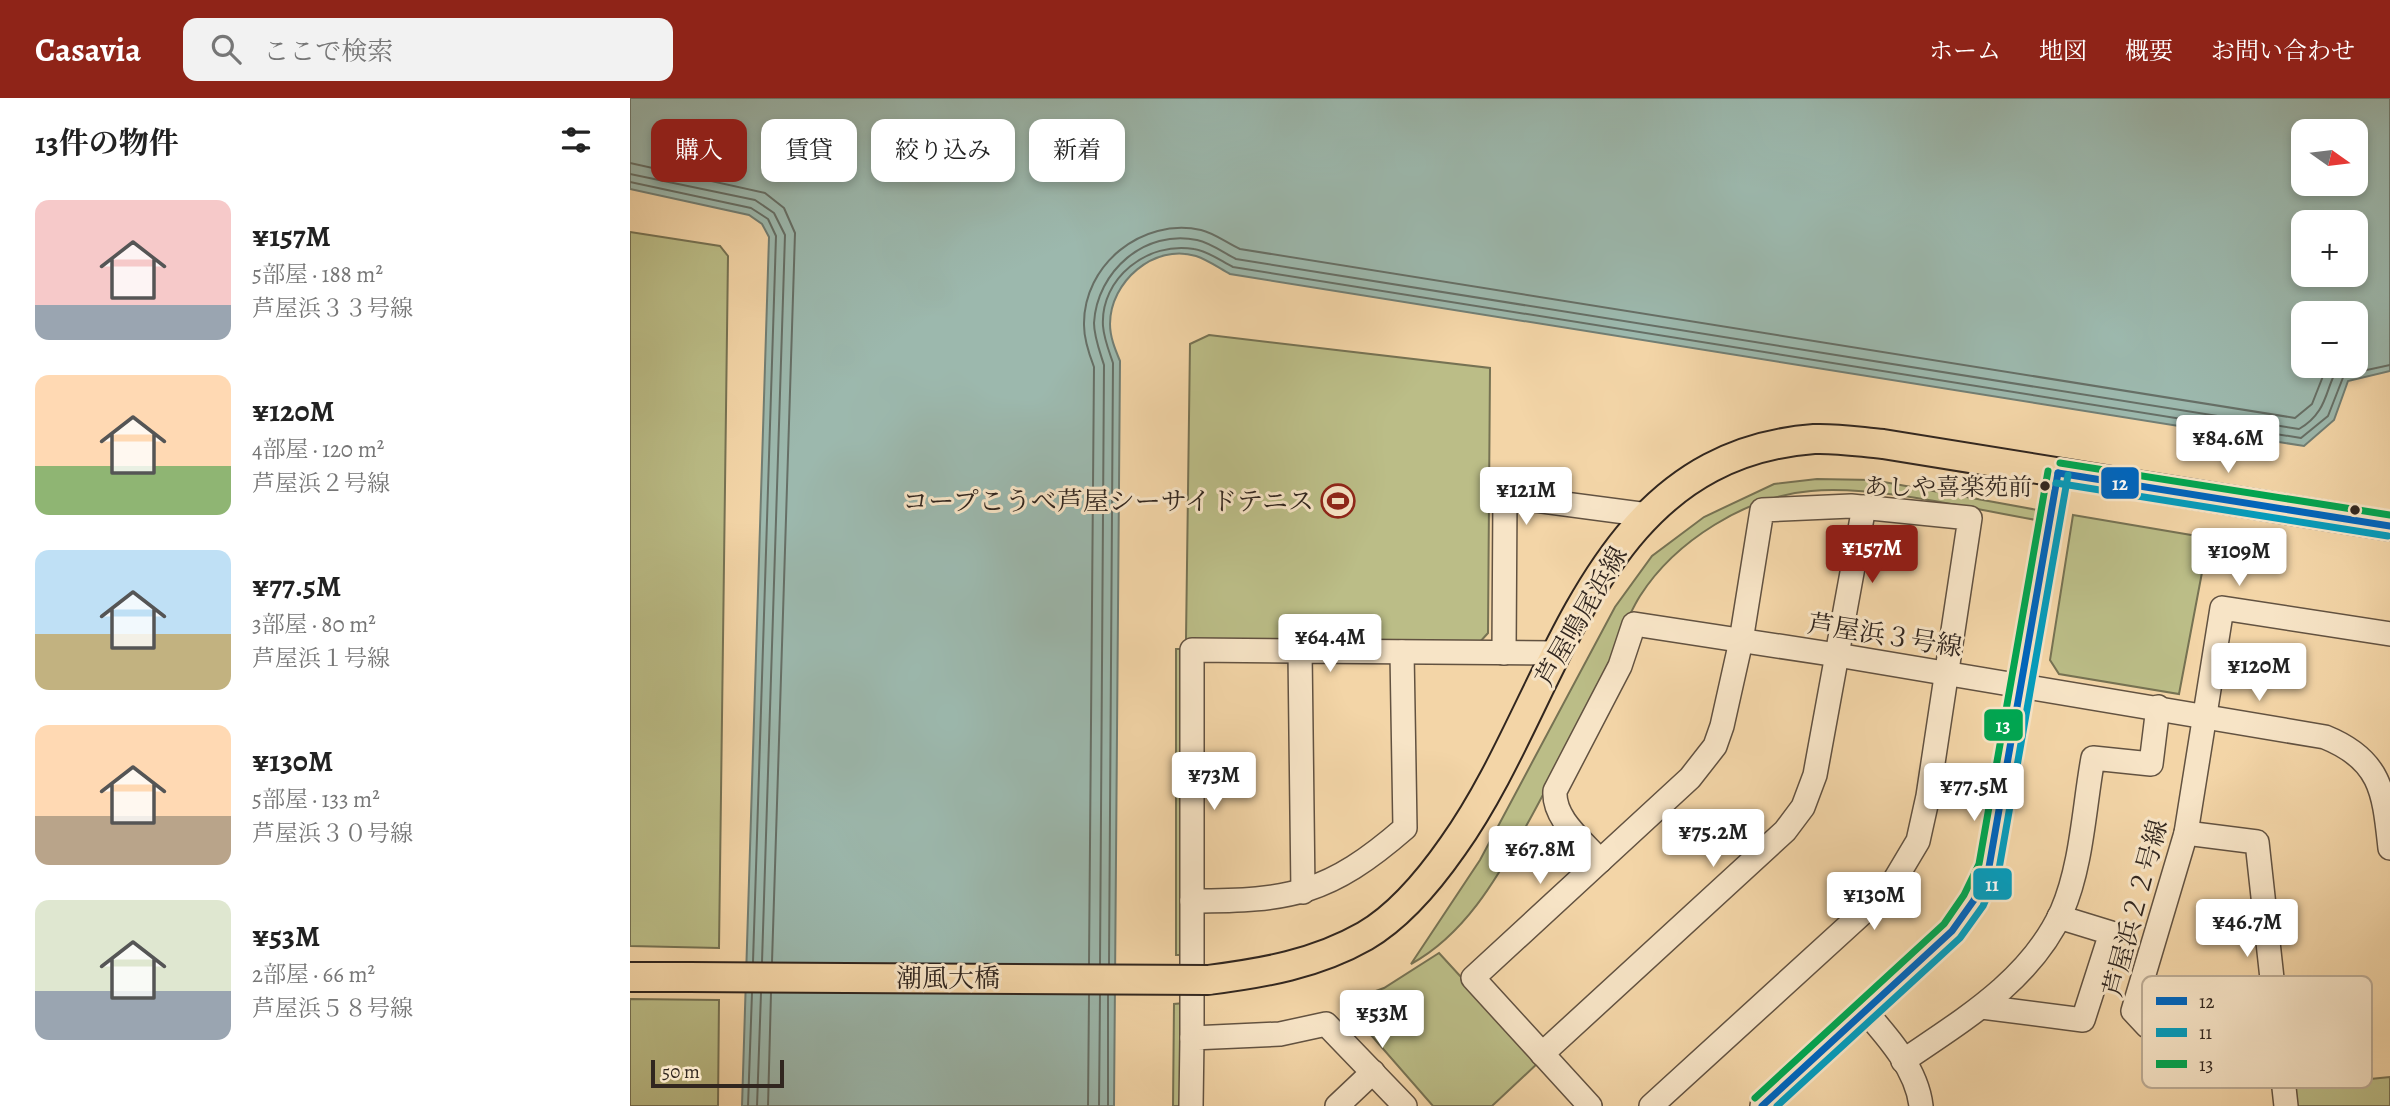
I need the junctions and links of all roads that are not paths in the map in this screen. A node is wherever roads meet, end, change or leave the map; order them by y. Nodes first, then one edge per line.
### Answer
1 (2058, 473) junction
2 (1864, 507) junction
3 (1648, 515) junction
4 (2390, 526) edge
5 (2390, 634) edge
6 (1741, 641) junction
7 (1300, 652) junction
8 (1402, 652) junction
9 (1504, 653) junction
10 (1556, 653) junction
11 (1837, 655) junction
12 (1946, 673) junction
13 (2020, 685) junction
14 (2158, 707) junction
15 (2205, 715) junction
16 (2186, 833) junction
17 (2390, 848) edge
18 (1600, 861) junction
19 (1303, 892) junction
20 (1192, 901) junction
21 (2059, 917) junction
22 (2143, 976) edge
23 (2270, 976) edge
24 (630, 977) edge
25 (1208, 980) joint
26 (2142, 981) edge
27 (1982, 1007) junction
28 (1865, 1011) junction
29 (2142, 1021) edge
30 (1192, 1038) junction
31 (1542, 1054) junction
32 (1903, 1061) junction
33 (1373, 1072) junction
34 (2283, 1088) edge
35 (1191, 1106) edge
36 (1337, 1106) edge
37 (1405, 1106) edge
38 (1590, 1106) edge
39 (1651, 1106) edge
40 (1762, 1106) edge
41 (1921, 1106) edge
42 (2286, 1106) edge

1 - 3 main road, 芦屋鳴尾浜線
1 - 4 main road, 芦屋鳴尾浜線
1 - 13 street
2 - 6 street
2 - 11 street
2 - 12 street
3 - 9 street
3 - 10 main road, 芦屋鳴尾浜線
5 - 15 street, 芦屋浜２２号線
6 - 11 street, 芦屋浜３号線
6 - 18 street
6 - 18 street, 芦屋浜３号線
7 - 8 street
7 - 19 street
7 - 20 street
8 - 9 street
8 - 19 street
9 - 10 street
10 - 25 main road, 芦屋鳴尾浜線
11 - 12 street, 芦屋浜３号線
11 - 31 street
12 - 13 street, 芦屋浜３号線
12 - 39 street
13 - 14 street, 芦屋浜３号線
13 - 28 street
14 - 15 street, 芦屋浜３号線
14 - 21 street
15 - 16 street, 芦屋浜２２号線
15 - 17 street, 芦屋浜３号線
16 - 22 street, 芦屋浜２２号線
16 - 23 street
18 - 31 street
19 - 20 street
20 - 30 street
21 - 27 street
21 - 27 street
24 - 25 main road, 潮風大橋, bridge
26 - 29 street, 芦屋浜２２号線
27 - 32 street
28 - 32 street
28 - 40 street
30 - 33 street
30 - 35 street
31 - 38 street
32 - 41 street
33 - 36 street
33 - 37 street
34 - 42 street

